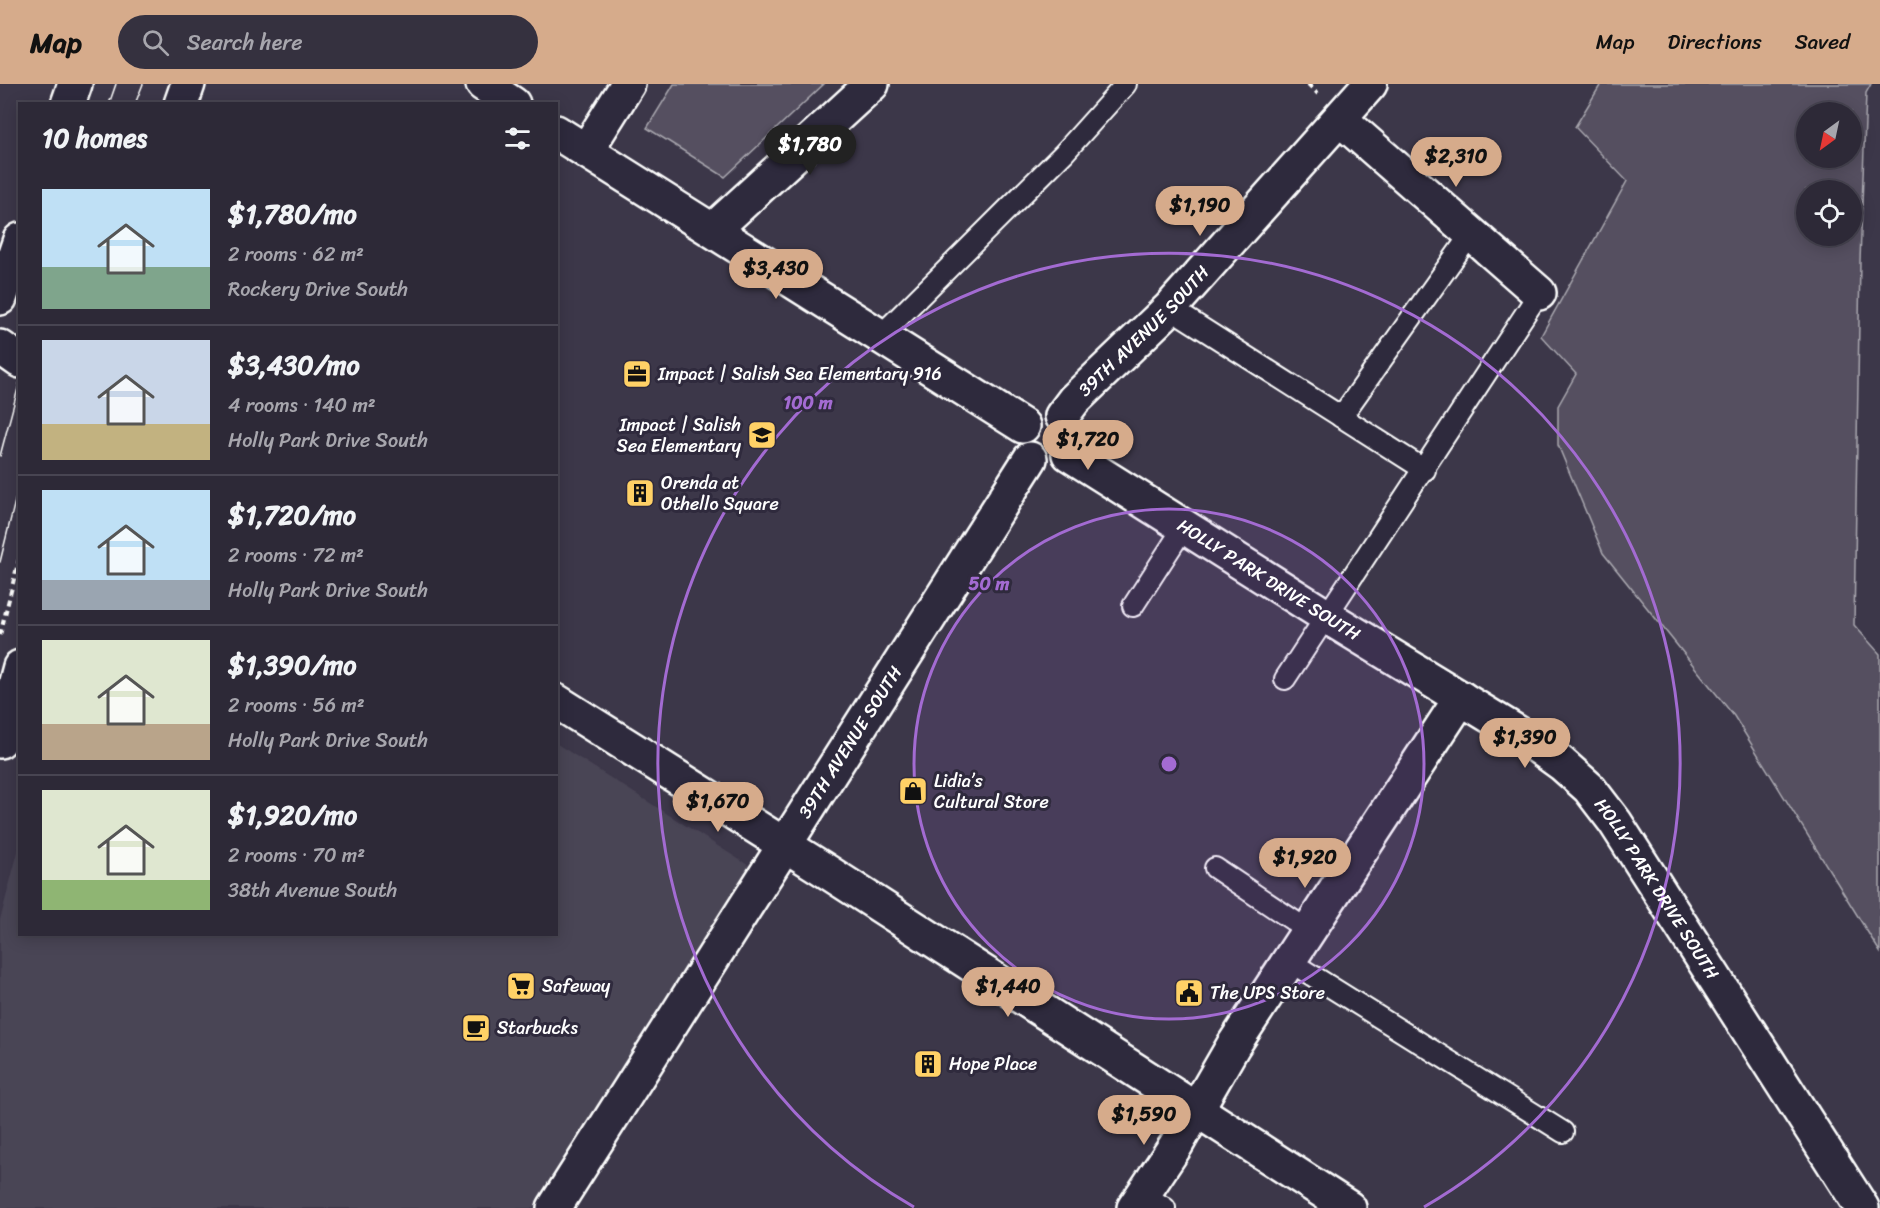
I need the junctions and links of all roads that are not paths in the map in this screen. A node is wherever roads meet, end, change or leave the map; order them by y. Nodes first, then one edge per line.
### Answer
1 (75, 84) edge
2 (188, 84) edge
3 (483, 84) edge
4 (628, 84) edge
5 (872, 84) edge
6 (1126, 84) edge
7 (1370, 84) edge
8 (69, 102) edge
9 (182, 102) edge
10 (510, 102) edge
11 (1340, 119) junction
12 (558, 133) edge
13 (586, 151) junction
14 (713, 230) junction
15 (1471, 234) junction
16 (18, 246) edge
17 (1539, 293) joint
18 (0, 298) edge
19 (1170, 308) junction
20 (880, 336) junction
21 (0, 347) edge
22 (18, 360) edge
23 (1062, 416) junction
24 (1341, 417) junction
25 (1023, 426) junction
26 (1069, 454) junction
27 (1030, 459) junction
28 (1425, 470) junction
29 (1184, 527) junction
30 (1133, 606) dead end
31 (1326, 616) junction
32 (18, 674) edge
33 (1285, 679) dead end
34 (1461, 698) junction
35 (558, 702) edge
36 (0, 741) edge
37 (784, 844) junction
38 (1215, 868) dead end
39 (1309, 931) junction
40 (1289, 961) junction
41 (1195, 1109) junction
42 (1563, 1132) dead end
43 (1147, 1203) edge
44 (554, 1208) edge
45 (1349, 1208) edge
46 (1862, 1208) edge

1 - 8 street
2 - 9 street
3 - 10 street
4 - 13 street
5 - 14 street
6 - 20 lane
7 - 11 street, 39TH AVENUE SOUTH
11 - 15 street
11 - 19 street, 39TH AVENUE SOUTH
12 - 13 street
13 - 14 street
14 - 20 street
15 - 17 street
15 - 24 lane
16 - 18 street
17 - 28 lane
19 - 23 street, 39TH AVENUE SOUTH
19 - 24 lane
20 - 25 street
21 - 22 street
23 - 25 street
23 - 26 street
24 - 28 lane
25 - 27 street
26 - 27 street
26 - 29 street, HOLLY PARK DRIVE SOUTH
27 - 37 street, 39TH AVENUE SOUTH
28 - 31 lane
29 - 30 lane
29 - 31 street, HOLLY PARK DRIVE SOUTH
31 - 33 lane
31 - 34 street, HOLLY PARK DRIVE SOUTH
32 - 36 street
34 - 39 street
34 - 46 street, HOLLY PARK DRIVE SOUTH
35 - 37 street
37 - 41 street
37 - 44 street, 39TH AVENUE SOUTH
38 - 39 lane
39 - 40 street
40 - 41 street
40 - 42 lane
41 - 43 street
41 - 45 street

